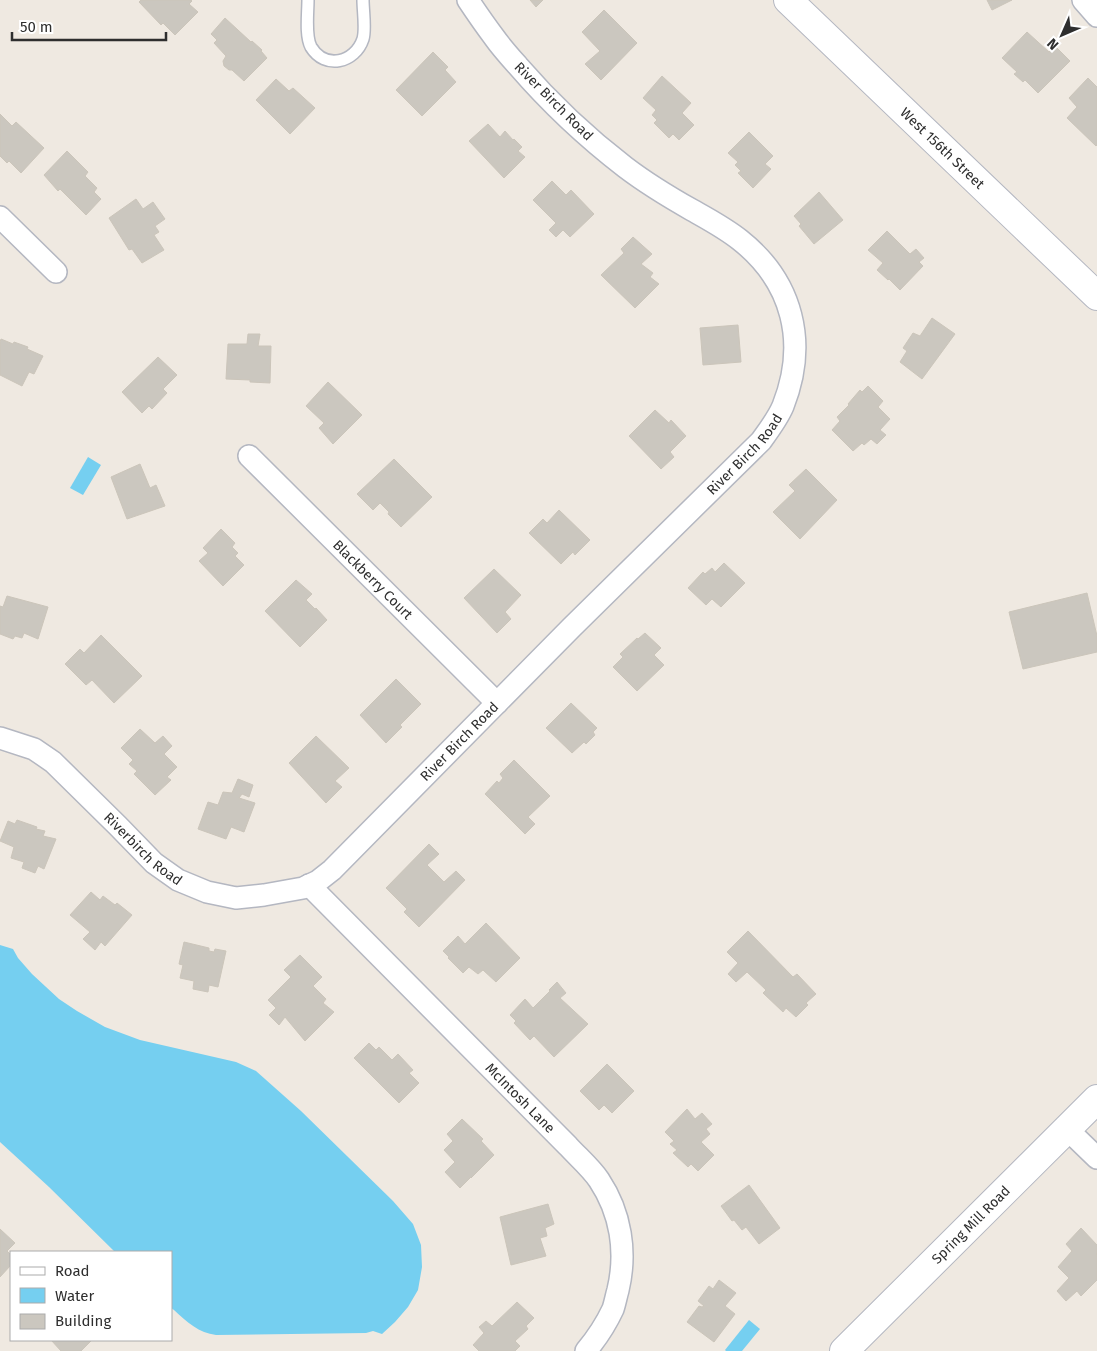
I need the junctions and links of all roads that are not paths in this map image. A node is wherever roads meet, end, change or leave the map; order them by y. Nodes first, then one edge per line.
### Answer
1 (308, 0) edge
2 (363, 0) edge
3 (468, 0) edge
4 (788, 0) edge
5 (1083, 0) edge
6 (1097, 16) edge
7 (0, 218) edge
8 (56, 272) dead end
9 (1097, 296) edge
10 (249, 456) dead end
11 (497, 703) junction
12 (0, 738) edge
13 (309, 885) junction
14 (1097, 1099) edge
15 (1068, 1129) junction
16 (1097, 1158) edge
17 (586, 1351) edge
18 (844, 1351) edge

1 - 2 lane
3 - 11 street, River Birch Road
4 - 9 street, West 156th Street
5 - 6 street
7 - 8 street
10 - 11 street, Blackberry Court
11 - 13 street, River Birch Road
12 - 13 street, Riverbirch Road
13 - 17 street, McIntosh Lane
14 - 15 street, Spring Mill Road
15 - 16 street
15 - 18 street, Spring Mill Road

